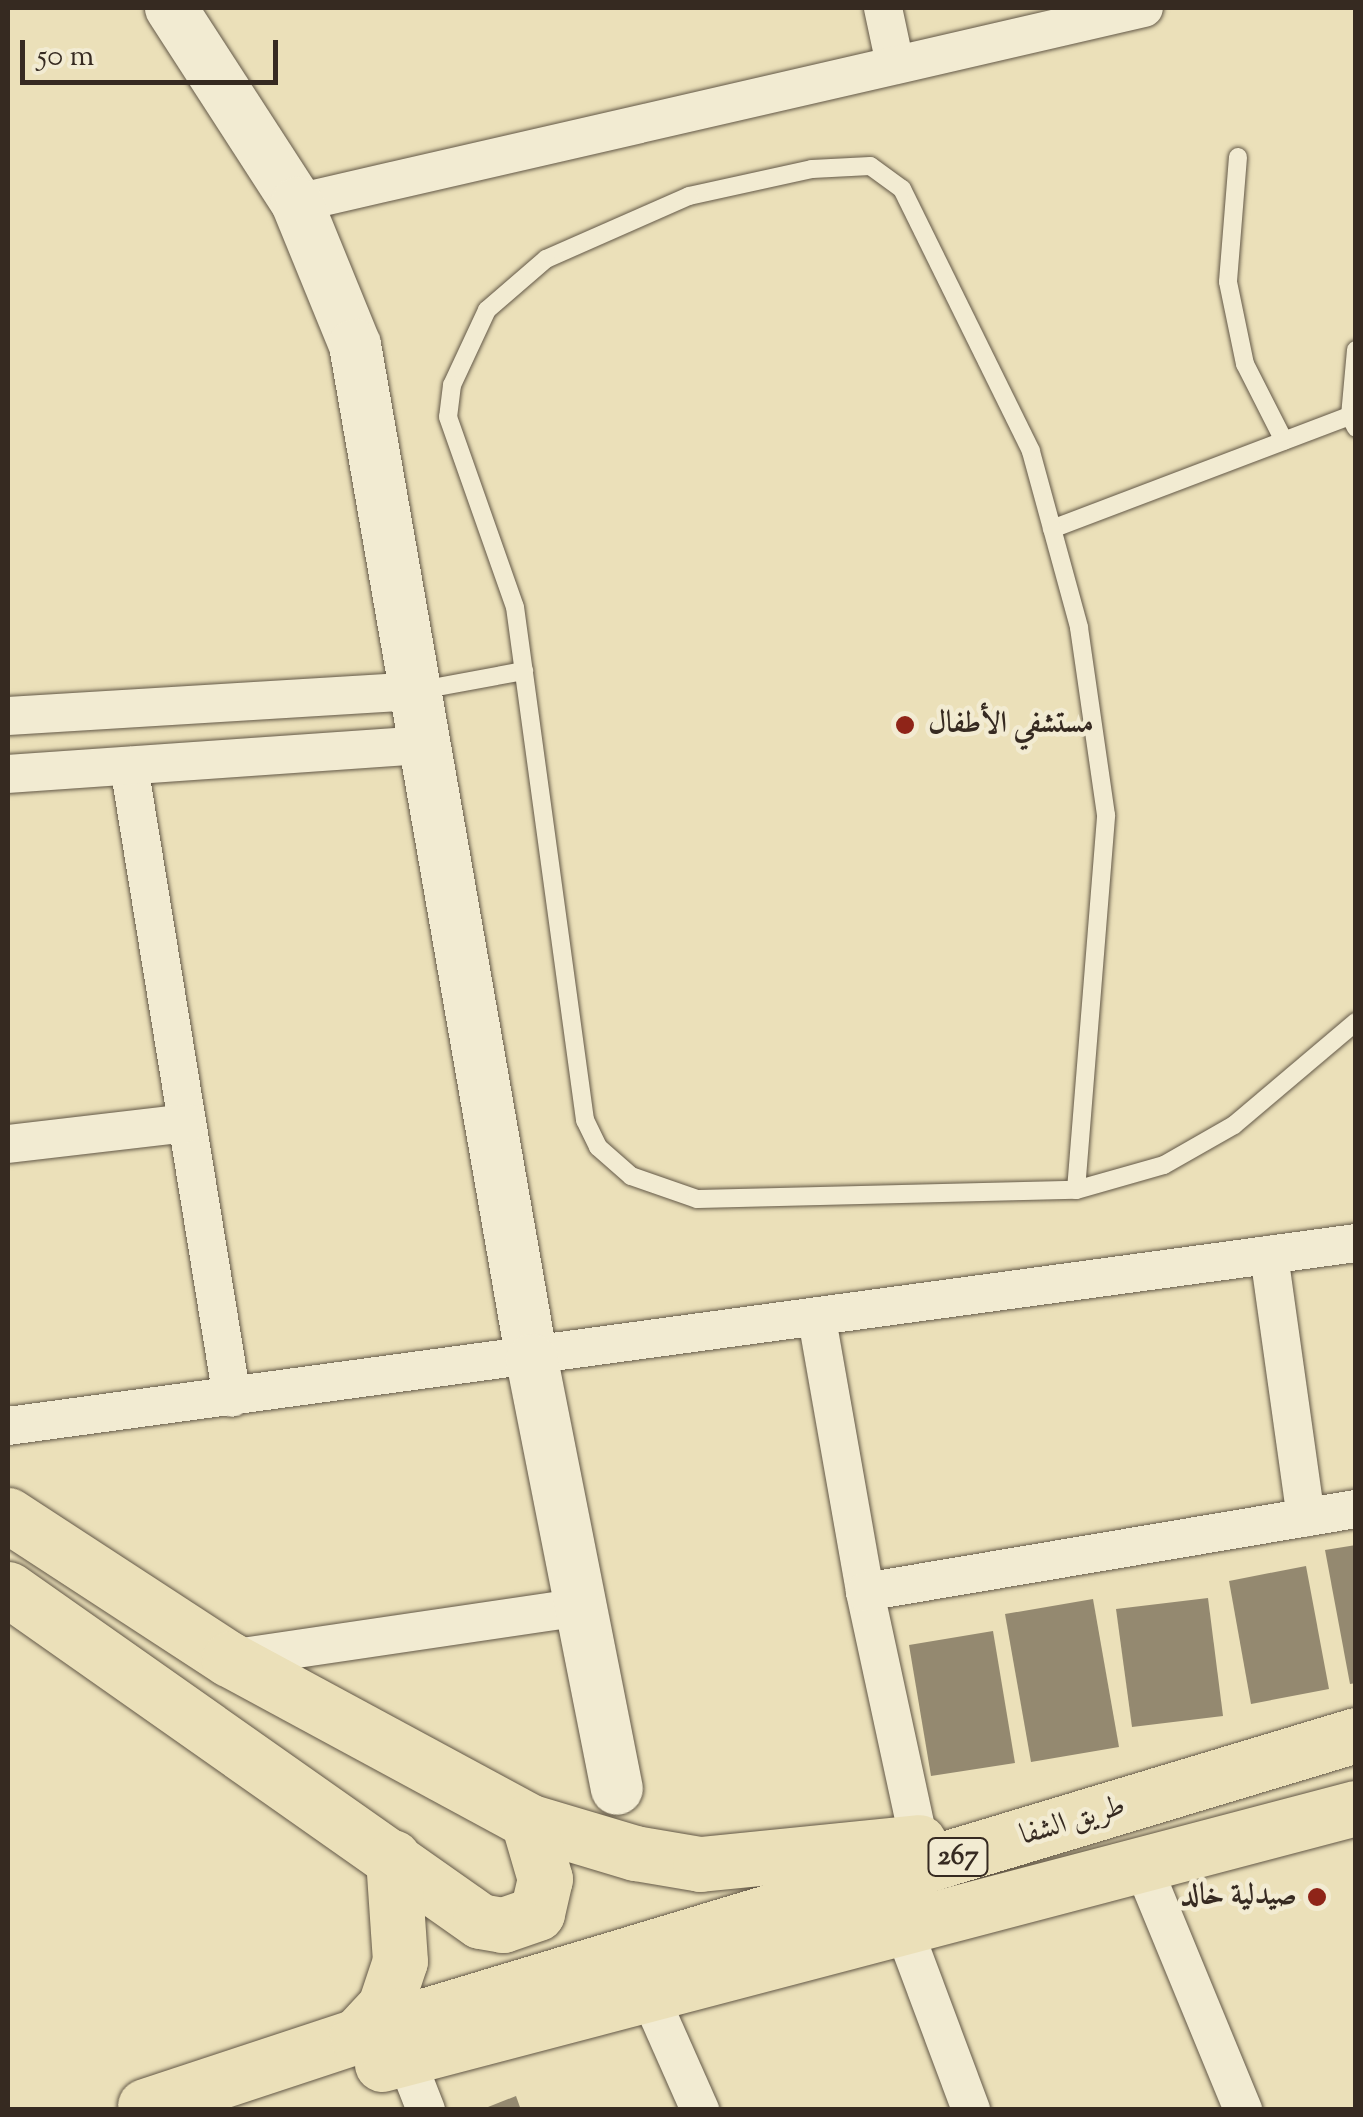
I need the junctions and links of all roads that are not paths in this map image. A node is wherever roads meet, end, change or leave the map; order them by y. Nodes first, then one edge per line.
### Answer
1 (171, 8) edge
2 (882, 8) edge
3 (1144, 8) edge
4 (895, 64) junction
5 (1238, 158) dead end
6 (298, 203) junction
7 (1356, 350) edge
8 (1353, 422) edge
9 (1284, 441) junction
10 (1052, 529) junction
11 (524, 670) junction
12 (416, 691) junction
13 (8, 716) edge
14 (424, 745) junction
15 (129, 766) junction
16 (8, 774) edge
17 (1356, 1022) edge
18 (187, 1123) junction
19 (8, 1144) edge
20 (1076, 1190) junction
21 (1356, 1243) edge
22 (1269, 1255) junction
23 (817, 1319) junction
24 (532, 1360) junction
25 (232, 1398) junction
26 (8, 1426) edge
27 (1356, 1509) edge
28 (8, 1514) edge
29 (1306, 1518) junction
30 (8, 1590) edge
31 (864, 1592) junction
32 (583, 1607) junction
33 (229, 1659) junction
34 (1356, 1735) edge
35 (617, 1789) dead end
36 (1356, 1808) edge
37 (528, 1821) junction
38 (1036, 1833) junction
39 (919, 1842) junction
40 (393, 1857) junction
41 (1144, 1867) junction
42 (902, 1925) junction
43 (566, 1996) junction
44 (650, 1997) junction
45 (357, 2036) junction
46 (406, 2059) junction
47 (154, 2104) edge
48 (426, 2110) edge
49 (700, 2110) edge
50 (970, 2110) edge
51 (1244, 2110) edge

1 - 6 street
2 - 4 street
3 - 4 street
4 - 6 street
5 - 9 lane
6 - 12 street
7 - 8 lane
8 - 9 lane
9 - 10 lane
10 - 11 lane
10 - 20 lane
11 - 12 lane
11 - 20 lane
12 - 13 street
12 - 14 street
14 - 15 street
14 - 24 street
15 - 16 street
15 - 18 street
17 - 20 lane
18 - 19 street
18 - 25 street
21 - 22 street
22 - 23 street
22 - 29 street
23 - 24 street
23 - 31 street
24 - 25 street
24 - 32 street
25 - 26 street
27 - 29 street
28 - 33 main road
29 - 31 street
30 - 40 main road
31 - 39 street
32 - 33 street
32 - 35 street
33 - 37 main road
34 - 38 main road, طريق الشفا / 267
36 - 41 main road, طريق الشفا / 267
37 - 39 main road
37 - 40 main road
38 - 39 main road
38 - 43 main road, طريق الشفا / 267
40 - 45 main road
41 - 42 main road, طريق الشفا / 267
41 - 51 street
42 - 44 main road, طريق الشفا / 267
42 - 50 street
43 - 44 main road, طريق الشفا / 267
43 - 45 main road
43 - 46 main road
44 - 49 street
45 - 47 main road
46 - 47 main road
46 - 48 street

